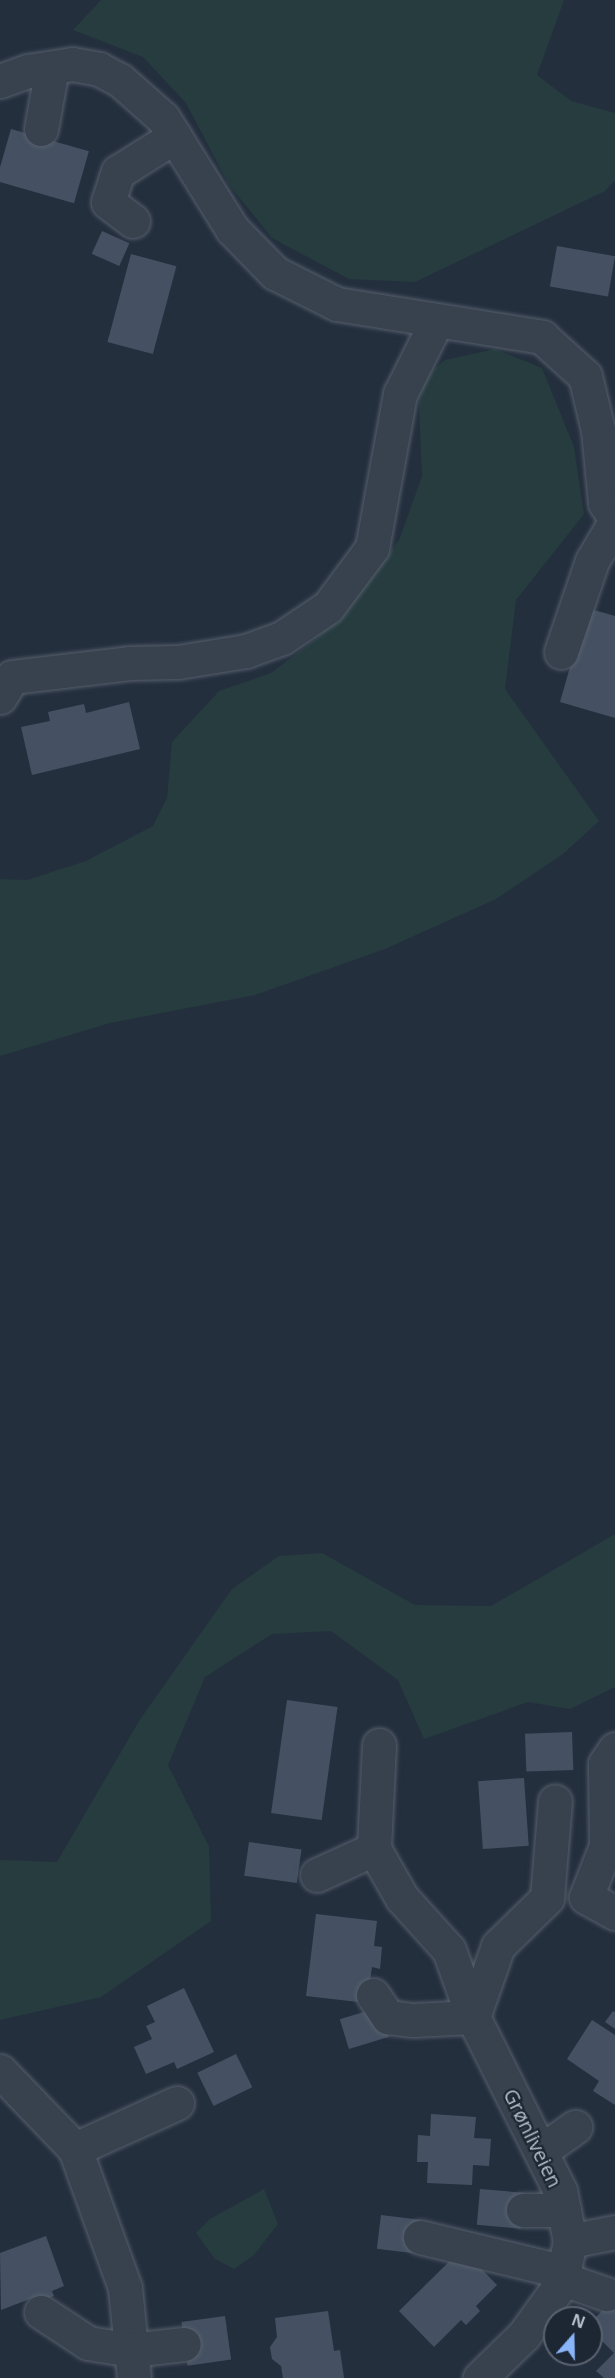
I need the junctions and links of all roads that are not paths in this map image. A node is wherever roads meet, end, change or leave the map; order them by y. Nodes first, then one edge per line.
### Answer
1 (52, 68) junction
2 (0, 81) edge
3 (41, 129) dead end
4 (175, 136) junction
5 (133, 221) dead end
6 (436, 322) junction
7 (615, 520) edge
8 (561, 652) dead end
9 (0, 697) edge
10 (379, 1745) dead end
11 (615, 1749) edge
12 (555, 1801) dead end
13 (374, 1849) junction
14 (316, 1875) dead end
15 (600, 1896) edge
16 (547, 1898) junction
17 (615, 1913) edge
18 (373, 1995) dead end
19 (473, 2017) junction
20 (0, 2071) edge
21 (177, 2103) dead end
22 (575, 2127) dead end
23 (75, 2148) junction
24 (541, 2151) junction
25 (523, 2210) dead end
26 (615, 2232) edge
27 (420, 2237) dead end
28 (565, 2250) junction
29 (606, 2294) dead end
30 (41, 2312) dead end
31 (184, 2344) dead end
32 (133, 2364) edge
33 (480, 2378) edge

1 - 2 street
1 - 3 street
1 - 4 street
4 - 5 street
4 - 6 street
6 - 7 street
6 - 9 street
7 - 8 street
10 - 13 street
11 - 15 street
12 - 16 street
13 - 14 street
13 - 19 street, Grønliveien
15 - 16 street
15 - 17 street
16 - 19 street
18 - 19 street
19 - 24 street, Grønliveien
20 - 23 street
21 - 23 street
22 - 24 street
23 - 32 street
24 - 28 street, Grønliveien
25 - 28 street
26 - 28 street
27 - 28 street
28 - 29 street
28 - 33 street
30 - 32 street
31 - 32 street

